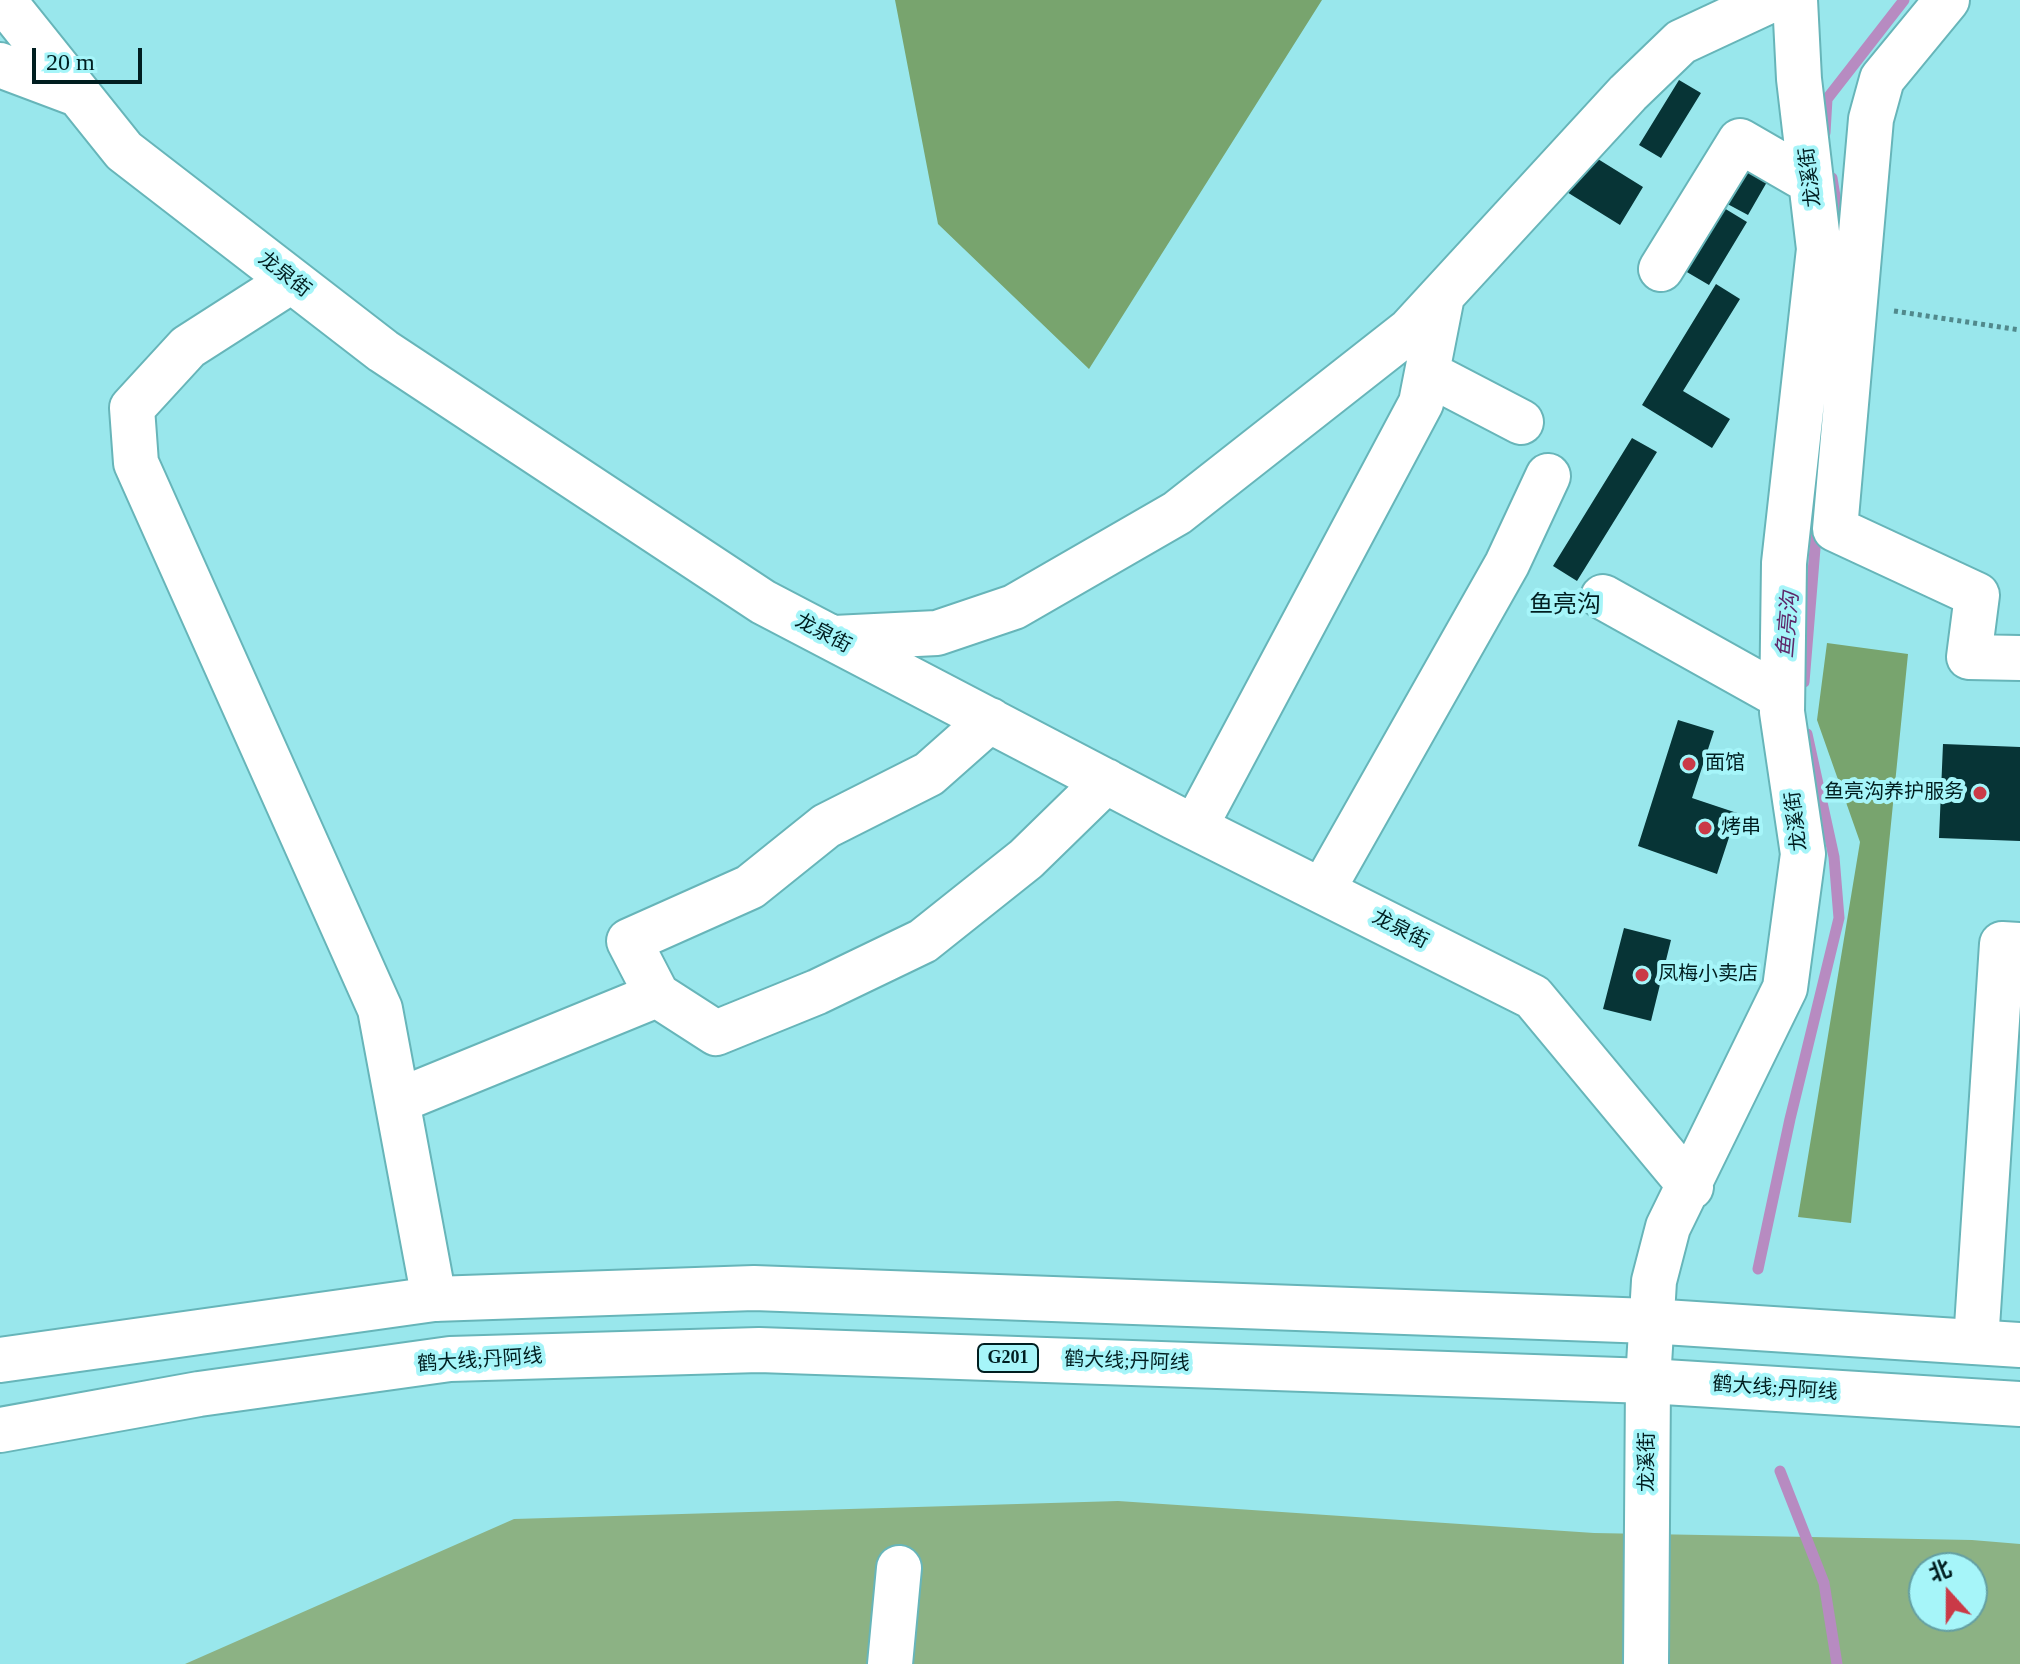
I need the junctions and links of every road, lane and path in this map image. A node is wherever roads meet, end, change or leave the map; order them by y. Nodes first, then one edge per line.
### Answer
1 (3, 0) edge
2 (1771, 0) edge
3 (1795, 0) edge
4 (1947, 0) edge
5 (0, 65) edge
6 (79, 95) junction
7 (1811, 182) junction
8 (1661, 269) dead end
9 (291, 281) junction
10 (1443, 294) junction
11 (1855, 306) junction
12 (2020, 330) edge
13 (1427, 373) junction
14 (1521, 422) dead end
15 (1548, 476) dead end
16 (1603, 597) dead end
17 (832, 638) junction
18 (2020, 658) edge
19 (1782, 697) junction
20 (990, 720) junction
21 (1106, 781) junction
22 (1195, 827) junction
23 (1322, 891) junction
24 (2020, 945) edge
25 (657, 995) junction
26 (400, 1100) junction
27 (1691, 1187) junction
28 (434, 1299) junction
29 (1649, 1321) junction
30 (1976, 1342) junction
31 (2020, 1345) edge
32 (0, 1360) edge
33 (1648, 1381) junction
34 (2020, 1404) edge
35 (0, 1430) edge
36 (899, 1568) dead end
37 (890, 1664) edge
38 (1646, 1664) edge

1 - 6 main road, 龙泉街
2 - 10 main road
3 - 7 main road, 龙溪街
4 - 11 main road
5 - 6 main road
6 - 9 main road, 龙泉街
7 - 8 main road
7 - 19 main road, 龙溪街
9 - 17 main road, 龙泉街
9 - 26 main road
10 - 13 main road
10 - 17 main road
11 - 12 path
11 - 18 main road
13 - 14 main road
13 - 22 main road
15 - 23 main road
16 - 19 main road
17 - 20 main road, 龙泉街
19 - 27 main road, 龙溪街
20 - 21 main road, 龙泉街
20 - 25 main road
21 - 22 main road, 龙泉街
21 - 25 main road
22 - 23 main road, 龙泉街
23 - 27 main road, 龙泉街
24 - 30 main road
25 - 26 main road
26 - 28 main road
27 - 29 main road, 龙溪街
28 - 29 main road
28 - 32 main road
29 - 30 main road
29 - 33 main road, 龙溪街
30 - 31 main road
33 - 34 main road, 鹤大线;丹阿线 / G201
33 - 35 main road, 鹤大线;丹阿线 / G201
33 - 38 main road, 龙溪街
36 - 37 main road

